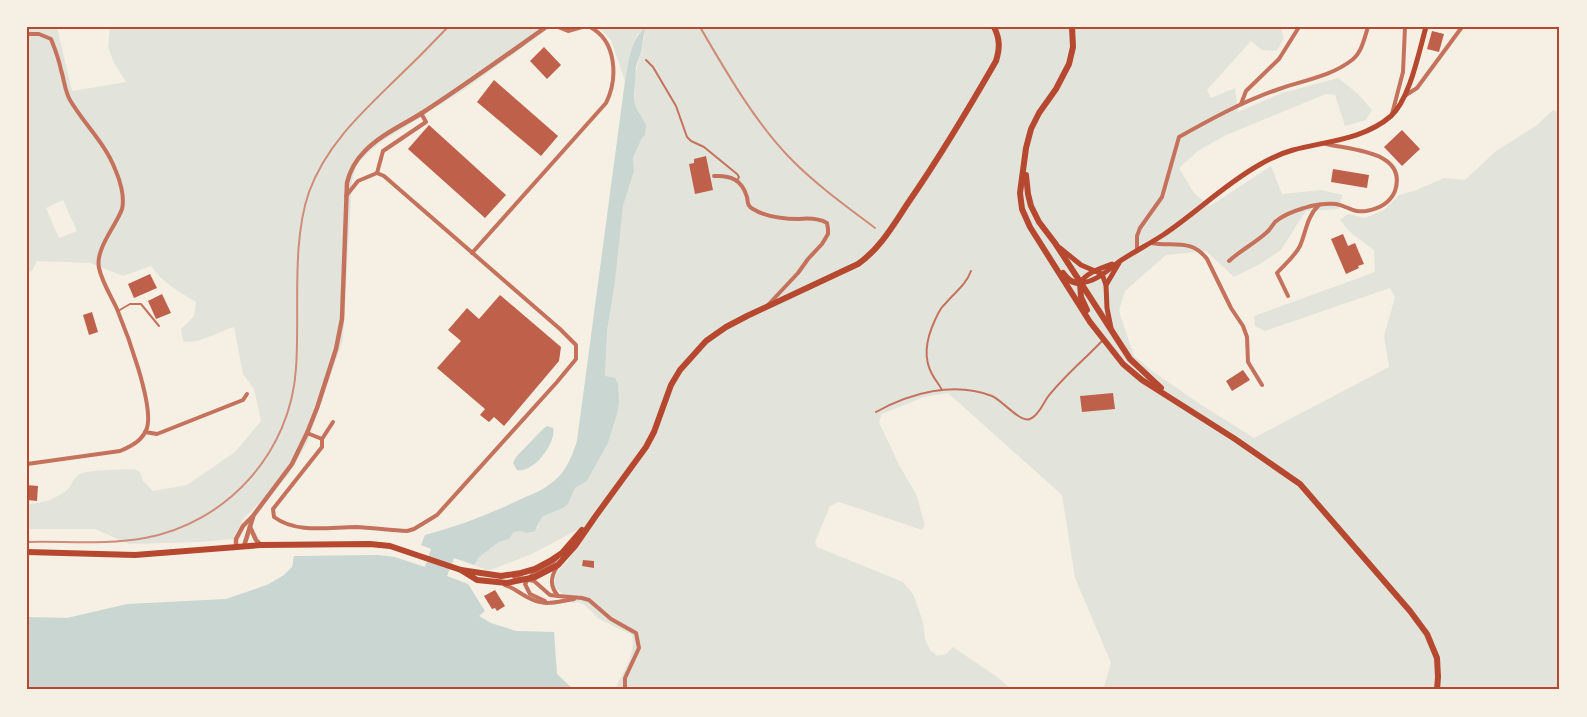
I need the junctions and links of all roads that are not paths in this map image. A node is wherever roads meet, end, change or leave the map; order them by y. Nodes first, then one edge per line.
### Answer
1 (546, 27) edge
2 (558, 27) edge
3 (582, 27) edge
4 (590, 27) edge
5 (994, 27) edge
6 (1072, 27) edge
7 (1299, 27) edge
8 (1368, 27) edge
9 (1406, 27) edge
10 (1426, 27) edge
11 (1462, 27) edge
12 (27, 34) edge
13 (646, 60) dead end
14 (1405, 96) junction
15 (1241, 104) junction
16 (421, 113) junction
17 (1392, 114) junction
18 (1326, 144) junction
19 (1025, 163) junction
20 (377, 173) junction
21 (714, 176) dead end
22 (737, 181) junction
23 (345, 196) junction
24 (1319, 205) junction
25 (1055, 243) junction
26 (1150, 243) junction
27 (1044, 249) junction
28 (1137, 251) junction
29 (472, 253) junction
30 (1121, 260) junction
31 (1229, 261) dead end
32 (971, 271) dead end
33 (1099, 273) junction
34 (1080, 283) junction
35 (1106, 285) junction
36 (1288, 296) dead end
37 (768, 305) junction
38 (118, 311) junction
39 (159, 326) dead end
40 (1115, 338) junction
41 (1103, 339) junction
42 (1262, 385) dead end
43 (942, 390) junction
44 (247, 394) dead end
45 (1175, 400) junction
46 (876, 412) dead end
47 (333, 422) dead end
48 (145, 432) junction
49 (307, 433) junction
50 (322, 439) junction
51 (27, 464) edge
52 (253, 516) junction
53 (595, 516) junction
54 (250, 527) junction
55 (244, 546) junction
56 (261, 546) junction
57 (236, 547) junction
58 (27, 552) edge
59 (562, 553) junction
60 (558, 565) junction
61 (461, 570) junction
62 (505, 576) junction
63 (528, 579) junction
64 (496, 582) junction
65 (558, 596) junction
66 (582, 598) junction
67 (554, 603) junction
68 (625, 690) edge
69 (1437, 690) edge

1 - 16 street
2 - 3 street
4 - 29 street
5 - 37 highway
6 - 19 highway
7 - 15 street
8 - 15 street
9 - 17 street
10 - 14 main road
11 - 14 street
12 - 38 street
13 - 22 lane
14 - 17 main road
15 - 28 street
16 - 20 street
16 - 23 street
17 - 18 main road
18 - 24 street
18 - 26 main road
19 - 25 highway
19 - 27 highway
20 - 23 street
20 - 29 street
21 - 22 street
22 - 37 street
23 - 49 street
24 - 31 street
24 - 36 street
25 - 33 main road
25 - 34 highway
26 - 28 main road
26 - 42 street
27 - 34 highway
27 - 41 highway
28 - 30 main road
29 - 50 street
30 - 33 main road
30 - 35 main road
32 - 43 lane
33 - 34 main road
33 - 35 main road
34 - 40 highway
34 - 41 highway
35 - 40 main road
37 - 53 highway
38 - 39 lane
38 - 48 street
40 - 45 highway
41 - 43 lane
41 - 45 highway
43 - 46 lane
44 - 48 street
45 - 69 highway
47 - 50 street
48 - 51 street
49 - 50 street
49 - 52 street
52 - 54 street
52 - 57 street
53 - 59 highway
53 - 60 highway
54 - 55 street
54 - 56 street
55 - 56 highway
55 - 57 highway
56 - 61 highway
57 - 58 highway
59 - 62 highway
59 - 63 street
60 - 63 highway
60 - 65 street
61 - 62 highway
61 - 64 highway
62 - 63 street
63 - 64 highway
63 - 65 street
63 - 67 street
64 - 67 street
65 - 66 street
66 - 67 street
66 - 68 street

